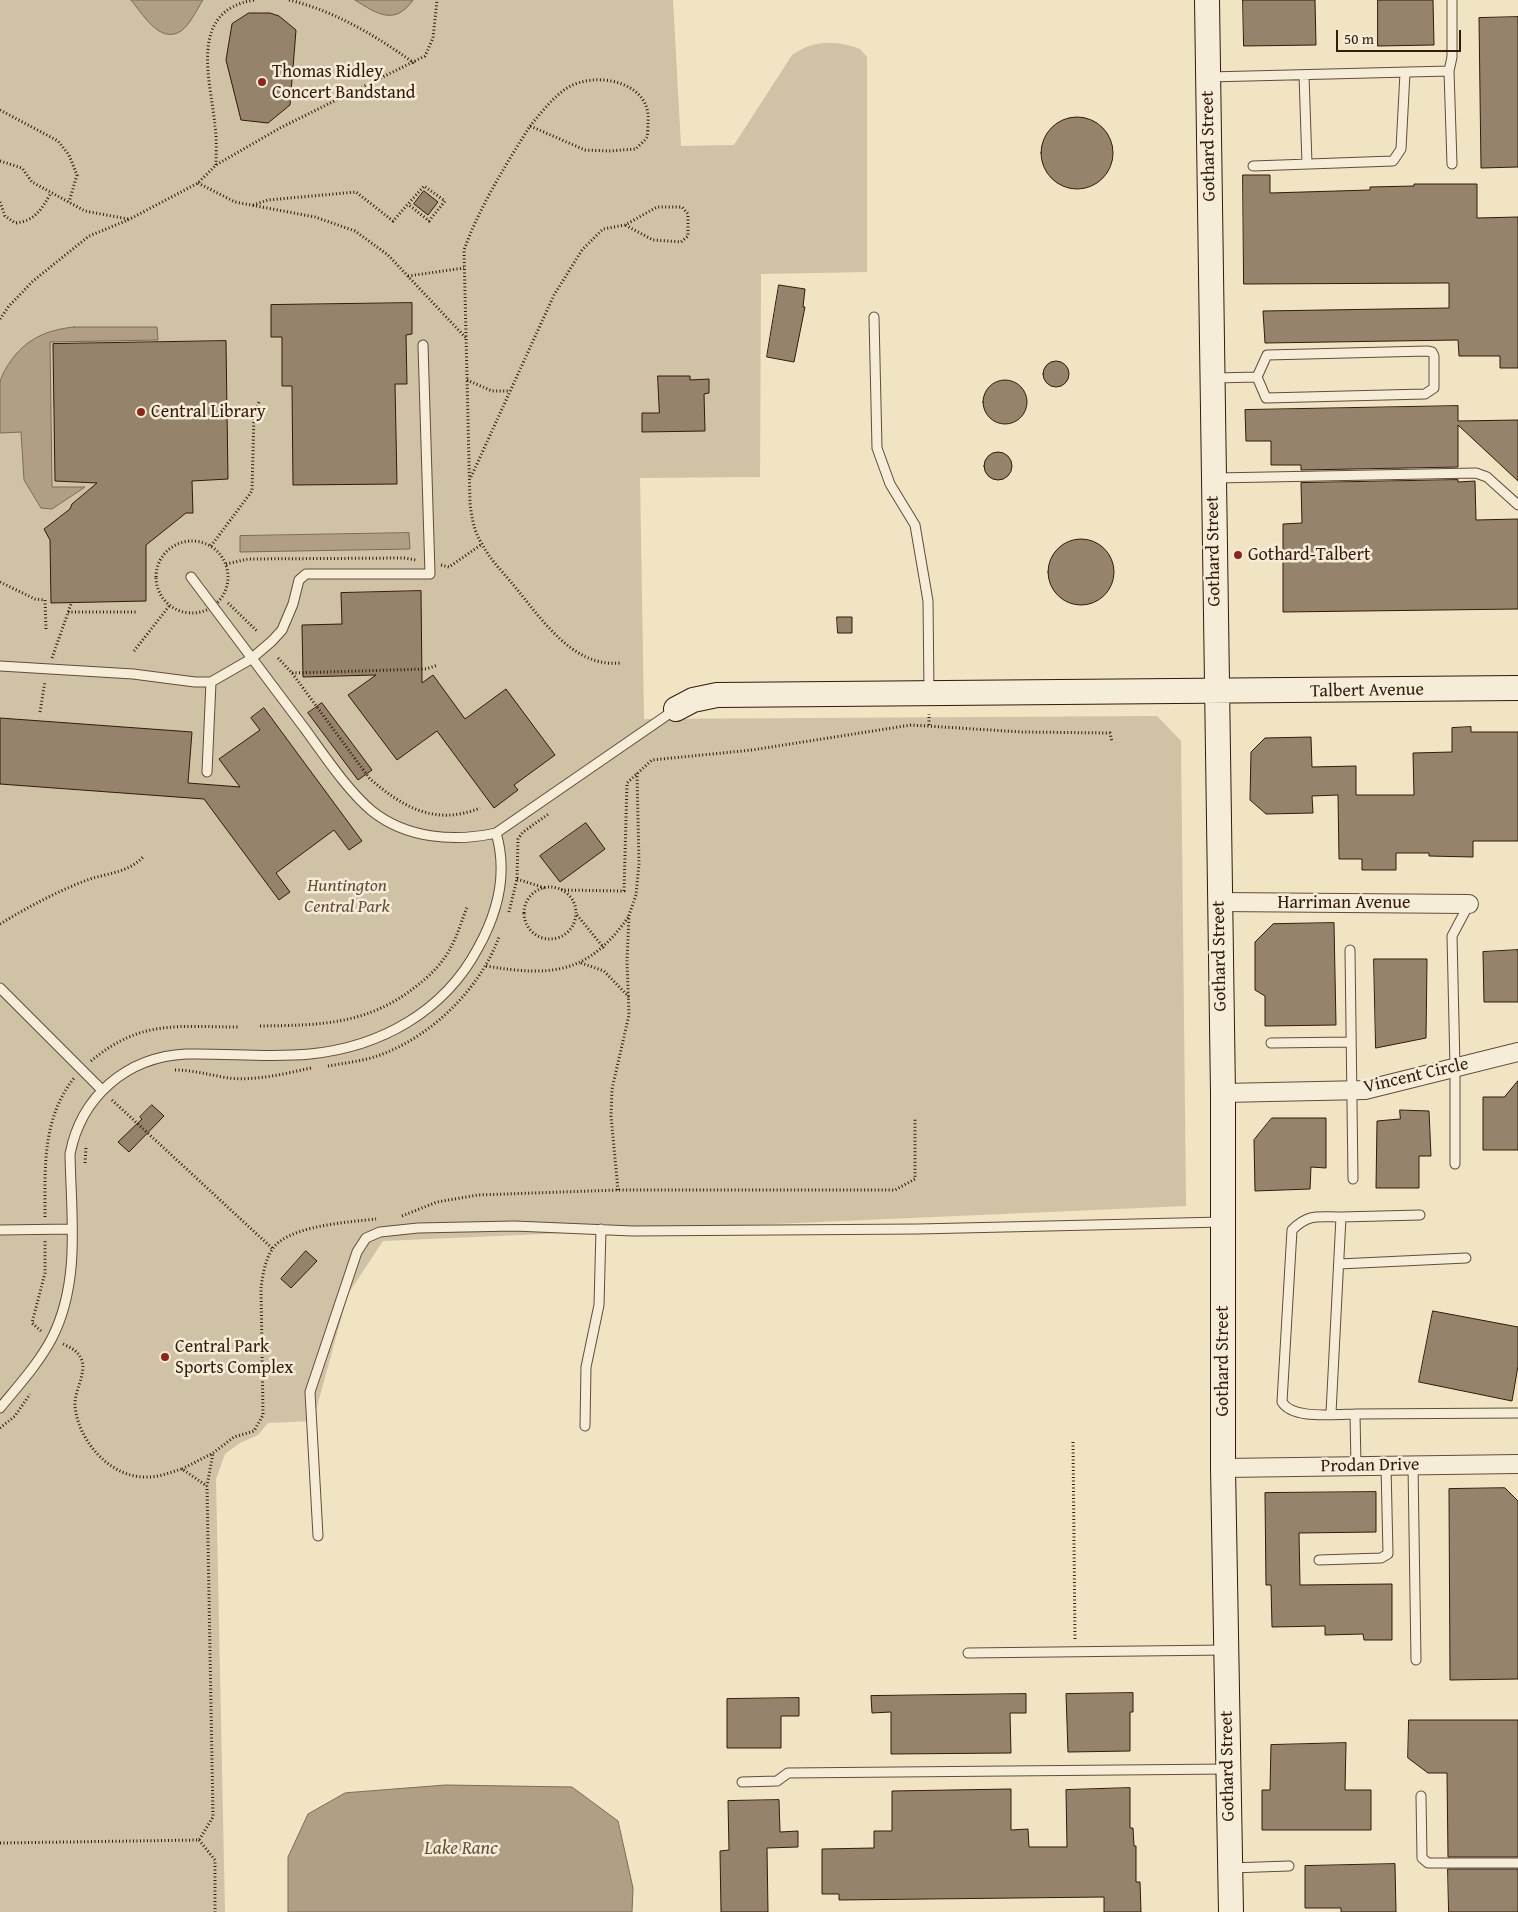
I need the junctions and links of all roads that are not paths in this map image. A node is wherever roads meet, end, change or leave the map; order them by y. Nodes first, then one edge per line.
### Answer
1 (1207, 0) edge
2 (1452, 0) edge
3 (1405, 72) junction
4 (1449, 72) junction
5 (1304, 75) junction
6 (1208, 77) junction
7 (1307, 164) junction
8 (1452, 164) dead end
9 (1253, 166) dead end
10 (874, 317) dead end
11 (423, 345) dead end
12 (1257, 377) junction
13 (1212, 378) junction
14 (1213, 478) junction
15 (1518, 505) edge
16 (190, 577) dead end
17 (251, 659) junction
18 (0, 666) edge
19 (211, 682) junction
20 (1518, 688) edge
21 (1216, 692) junction
22 (929, 704) junction
23 (676, 710) joint
24 (207, 772) dead end
25 (496, 833) junction
26 (1219, 902) junction
27 (1469, 904) joint
28 (1350, 950) dead end
29 (0, 988) edge
30 (1351, 1042) junction
31 (1271, 1043) dead end
32 (1518, 1052) edge
33 (1456, 1067) junction
34 (102, 1090) junction
35 (1352, 1090) junction
36 (1223, 1093) junction
37 (1455, 1164) dead end
38 (1353, 1179) dead end
39 (1420, 1215) dead end
40 (1341, 1217) junction
41 (1223, 1222) junction
42 (72, 1229) junction
43 (601, 1229) junction
44 (0, 1230) edge
45 (1466, 1258) dead end
46 (1339, 1264) junction
47 (0, 1408) edge
48 (1518, 1413) edge
49 (1331, 1414) junction
50 (1354, 1414) junction
51 (585, 1426) dead end
52 (1518, 1464) edge
53 (1413, 1465) junction
54 (1356, 1466) junction
55 (1386, 1466) junction
56 (1223, 1468) junction
57 (318, 1536) dead end
58 (1319, 1560) dead end
59 (1226, 1650) junction
60 (968, 1652) dead end
61 (1416, 1660) dead end
62 (1228, 1768) junction
63 (742, 1782) dead end
64 (1421, 1796) dead end
65 (1518, 1863) edge
66 (1289, 1866) dead end
67 (1230, 1868) junction
68 (1231, 1912) edge

1 - 6 street, Gothard Street
2 - 4 lane
3 - 4 lane
3 - 5 lane
3 - 7 lane
4 - 8 lane
5 - 6 lane
5 - 7 lane
6 - 13 street, Gothard Street
7 - 9 lane
10 - 22 lane
11 - 17 lane
12 - 12 lane
12 - 13 lane
13 - 14 street, Gothard Street
14 - 15 lane
14 - 21 street, Gothard Street
16 - 17 lane
17 - 19 lane
17 - 25 lane
18 - 19 lane
19 - 24 lane
20 - 21 street, Talbert Avenue
21 - 22 street, Talbert Avenue
21 - 26 street, Gothard Street
22 - 23 street, Talbert Avenue
23 - 25 lane
25 - 34 lane
26 - 27 street, Harriman Avenue
26 - 36 street, Gothard Street
27 - 33 lane
28 - 30 lane
29 - 34 lane
30 - 31 lane
30 - 35 lane
32 - 33 street, Vincent Circle
33 - 35 street, Vincent Circle
33 - 37 lane
34 - 42 lane
35 - 36 street, Vincent Circle
35 - 38 lane
36 - 41 street, Gothard Street
39 - 40 lane
40 - 46 lane
40 - 49 lane
41 - 43 lane
41 - 56 street, Gothard Street
42 - 44 lane
42 - 47 lane
43 - 51 lane
43 - 57 lane
45 - 46 lane
46 - 49 lane
48 - 50 lane
49 - 50 lane
50 - 54 lane
52 - 53 street, Prodan Drive
53 - 55 street, Prodan Drive
53 - 61 lane
54 - 55 street, Prodan Drive
54 - 56 street, Prodan Drive
55 - 58 lane
56 - 59 street, Gothard Street
59 - 60 lane
59 - 62 street, Gothard Street
62 - 63 lane
62 - 67 street, Gothard Street
64 - 65 lane
66 - 67 lane
67 - 68 street, Gothard Street

